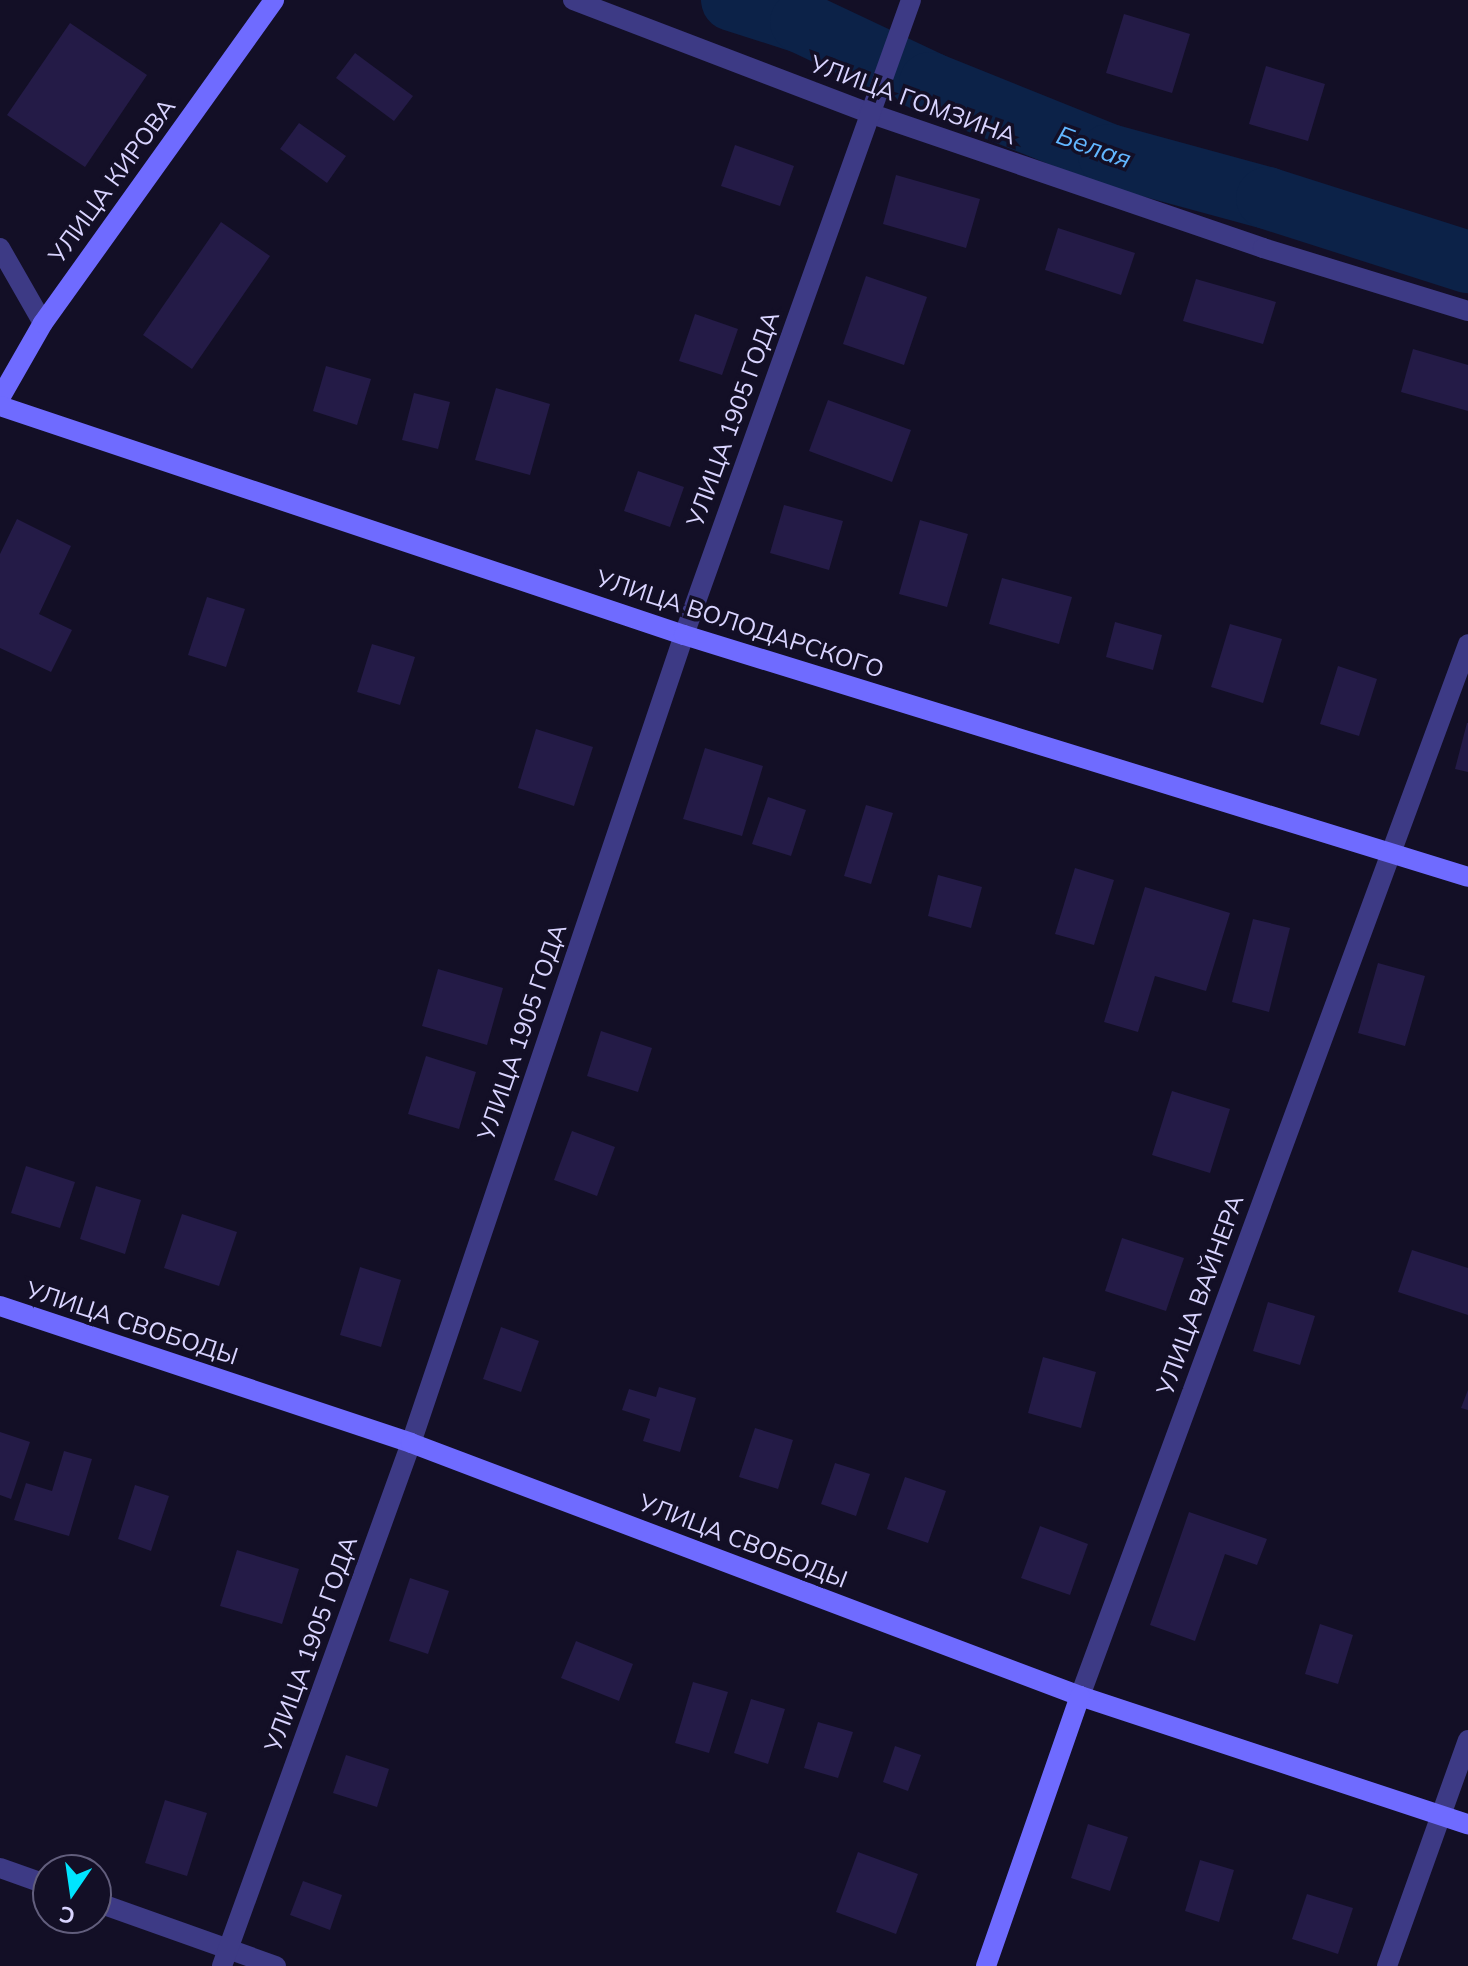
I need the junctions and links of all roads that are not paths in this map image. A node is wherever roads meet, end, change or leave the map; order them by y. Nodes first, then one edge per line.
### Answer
1 (274, 0) edge
2 (573, 0) edge
3 (911, 0) edge
4 (869, 113) junction
5 (0, 248) edge
6 (1468, 311) edge
7 (43, 323) junction
8 (0, 398) edge
9 (0, 406) edge
10 (684, 635) junction
11 (1468, 644) edge
12 (1390, 853) junction
13 (1468, 877) edge
14 (0, 1306) edge
15 (411, 1443) junction
16 (1080, 1696) junction
17 (1468, 1740) edge
18 (1441, 1815) junction
19 (1468, 1824) edge
20 (0, 1868) edge
21 (32, 1879) edge
22 (112, 1909) edge
23 (225, 1957) edge
24 (276, 1966) edge
25 (986, 1966) edge
26 (1387, 1966) edge

1 - 7 main road, УЛИЦА КИРОВА
2 - 4 street, УЛИЦА ГОМЗИНА
3 - 4 street, УЛИЦА 1905 ГОДА
4 - 6 street, УЛИЦА ГОМЗИНА
4 - 10 street, УЛИЦА 1905 ГОДА
5 - 7 street
7 - 8 main road, УЛИЦА КИРОВА
9 - 10 main road, УЛИЦА ВОЛОДАРСКОГО
10 - 12 main road, УЛИЦА ВОЛОДАРСКОГО
10 - 15 street, УЛИЦА 1905 ГОДА
11 - 12 street, УЛИЦА ВАЙНЕРА
12 - 13 main road, УЛИЦА ВОЛОДАРСКОГО
12 - 16 street, УЛИЦА ВАЙНЕРА
14 - 15 main road, УЛИЦА СВОБОДЫ
15 - 16 main road, УЛИЦА СВОБОДЫ
15 - 23 street, УЛИЦА 1905 ГОДА
16 - 18 main road, УЛИЦА СВОБОДЫ
16 - 25 main road, УЛИЦА ВАЙНЕРА
17 - 18 street
18 - 19 main road, УЛИЦА СВОБОДЫ
18 - 26 street
20 - 21 street
22 - 23 street
23 - 24 street

